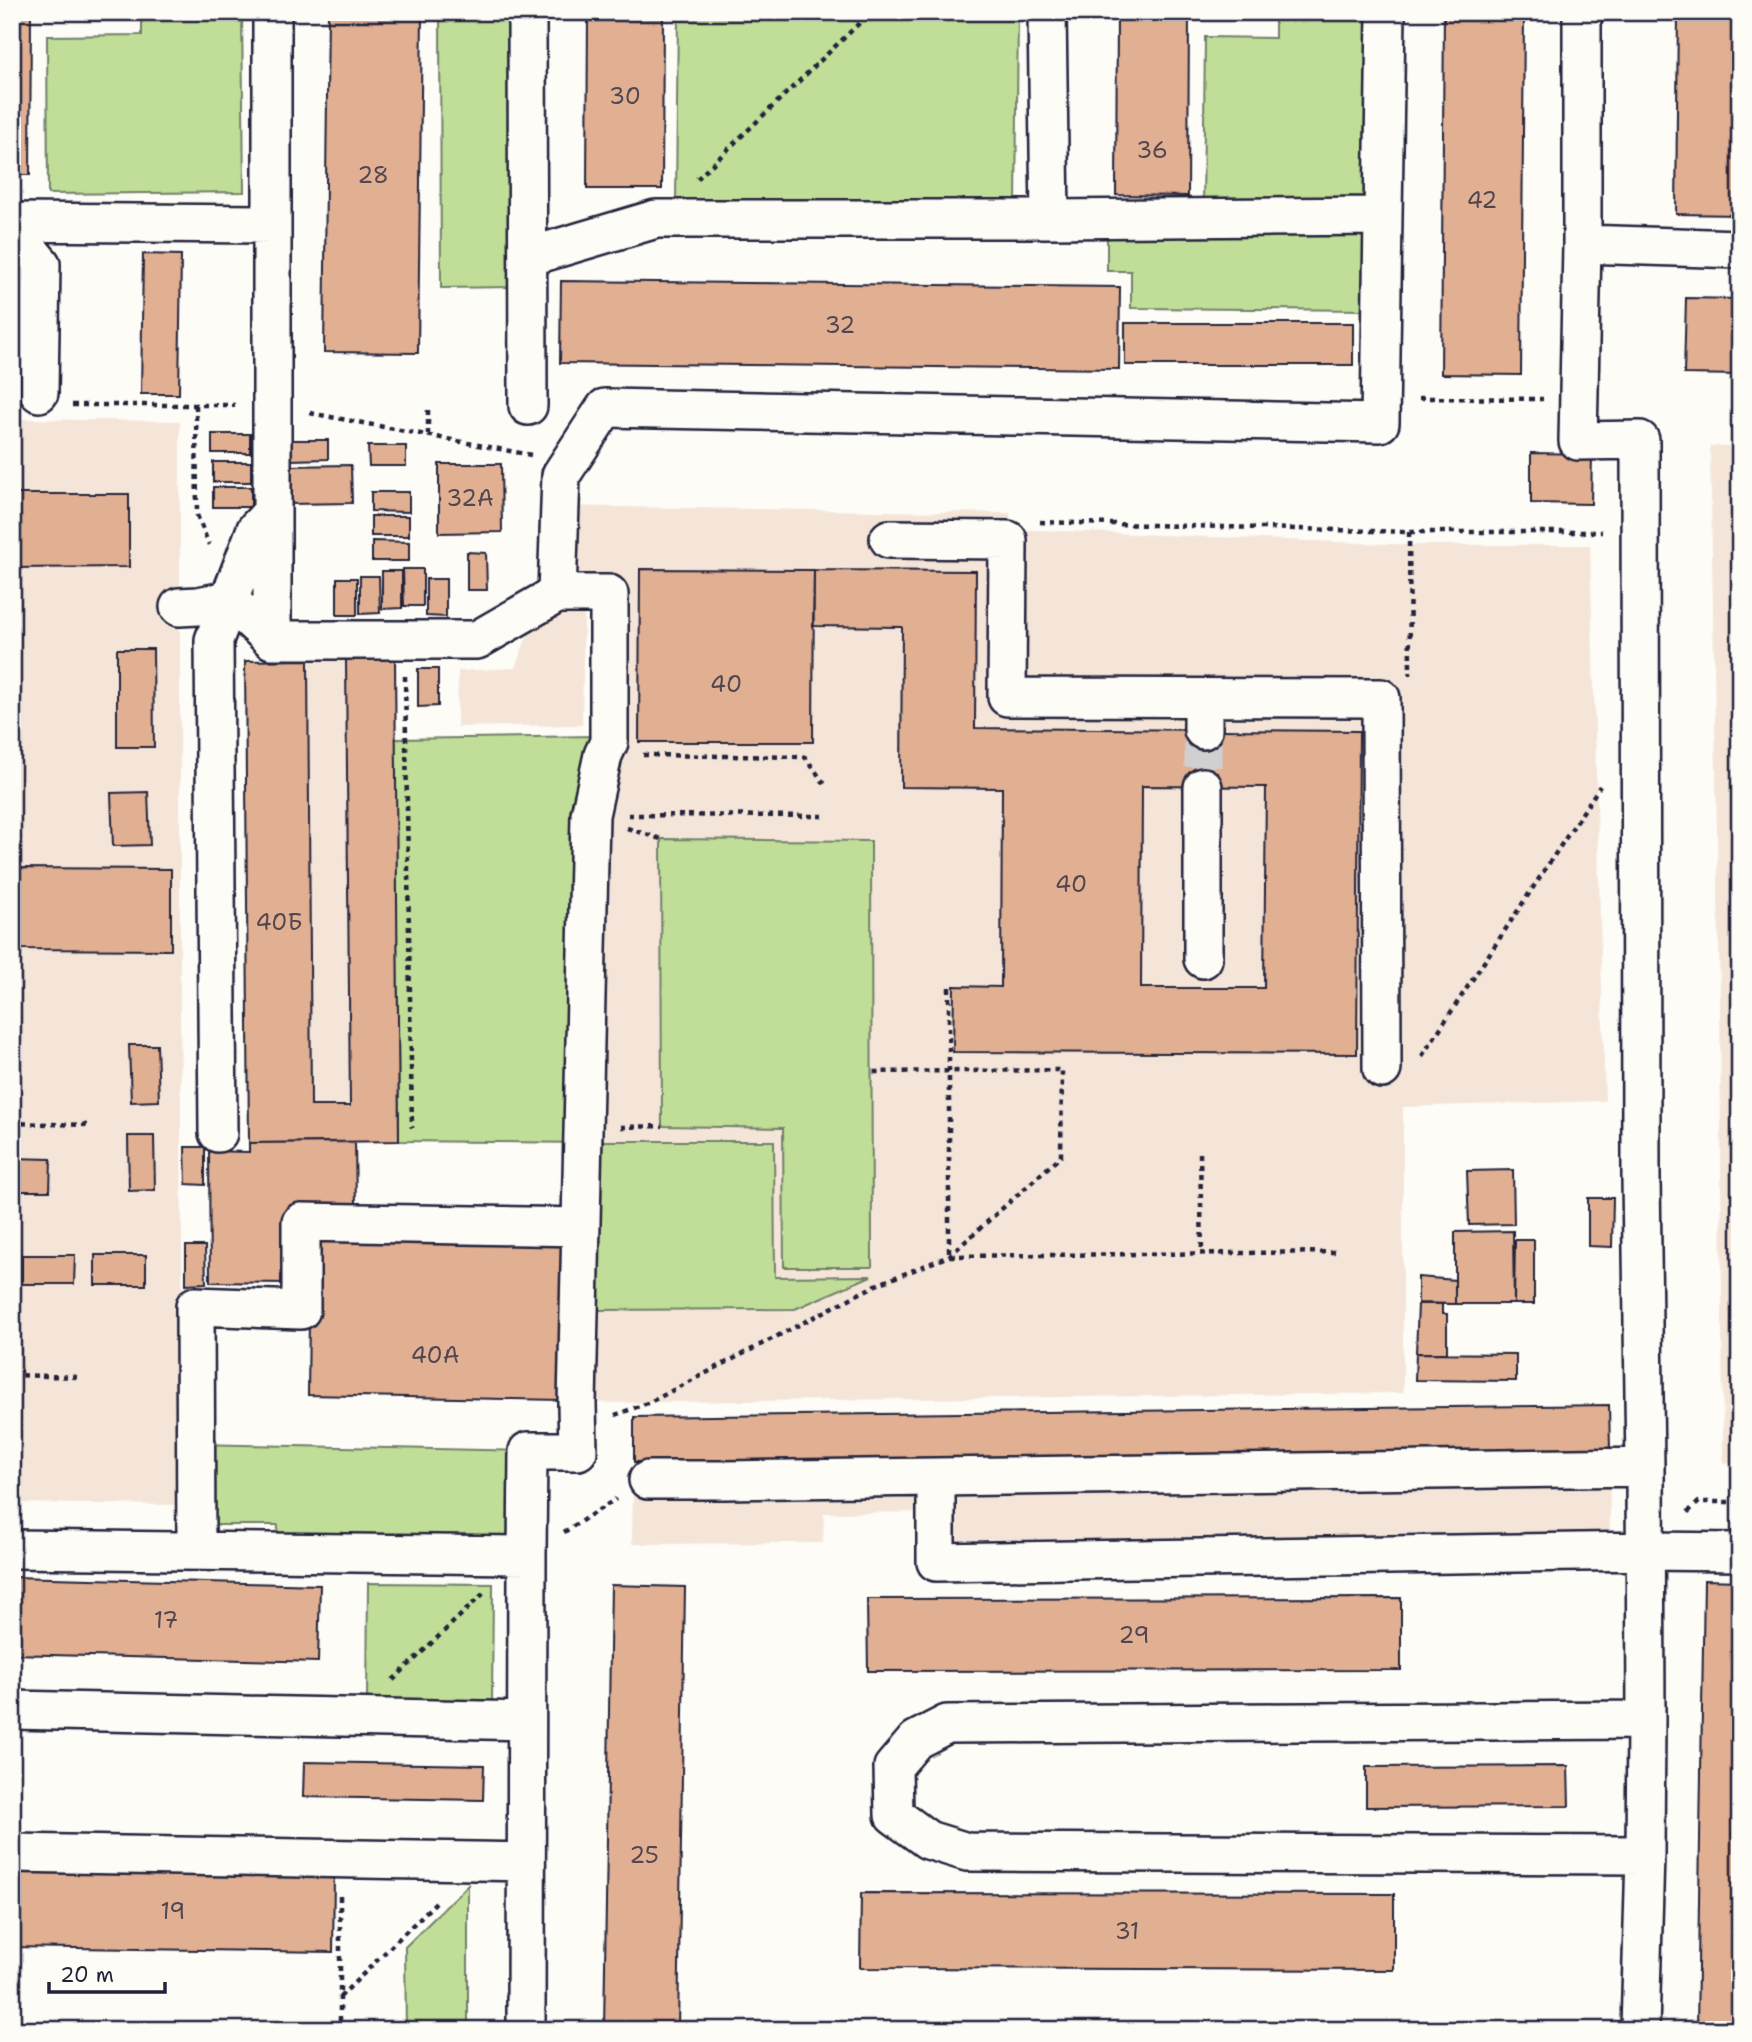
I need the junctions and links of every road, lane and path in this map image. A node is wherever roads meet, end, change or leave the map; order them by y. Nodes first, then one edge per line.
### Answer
1 (272, 12) edge
2 (527, 12) edge
3 (871, 12) edge
4 (1047, 12) edge
5 (1386, 12) edge
6 (1582, 12) edge
7 (1382, 216) junction
8 (656, 219) junction
9 (1050, 219) junction
10 (12, 222) edge
11 (272, 224) junction
12 (12, 229) edge
13 (1582, 244) junction
14 (1740, 249) edge
15 (528, 257) junction
16 (39, 393) dead end
17 (1380, 398) junction
18 (1578, 399) junction
19 (196, 405) dead end
20 (428, 405) dead end
21 (528, 406) dead end
22 (428, 435) dead end
23 (270, 514) junction
24 (1040, 522) dead end
25 (1409, 532) junction
26 (1604, 532) dead end
27 (890, 538) dead end
28 (557, 594) junction
29 (229, 600) junction
30 (179, 607) dead end
31 (272, 640) junction
32 (405, 640) junction
33 (1410, 684) dead end
34 (603, 755) junction
35 (1603, 782) dead end
36 (827, 787) dead end
37 (1203, 787) tunnel mouth
38 (590, 816) junction
39 (827, 816) dead end
40 (1203, 959) dead end
41 (949, 987) dead end
42 (1420, 1058) dead end
43 (1382, 1069) dead end
44 (950, 1070) junction
45 (871, 1072) dead end
46 (12, 1123) edge
47 (89, 1125) dead end
48 (412, 1128) dead end
49 (218, 1133) dead end
50 (1200, 1153) dead end
51 (581, 1227) junction
52 (1339, 1252) dead end
53 (1202, 1254) junction
54 (949, 1256) junction
55 (12, 1375) edge
56 (80, 1377) dead end
57 (578, 1429) junction
58 (1645, 1467) junction
59 (936, 1477) junction
60 (648, 1480) joint
61 (12, 1549) edge
62 (196, 1551) junction
63 (1644, 1551) junction
64 (1740, 1552) edge
65 (527, 1555) junction
66 (12, 1710) edge
67 (359, 1716) junction
68 (1646, 1720) junction
69 (526, 1721) junction
70 (12, 1853) edge
71 (1646, 1855) junction
72 (340, 1860) junction
73 (477, 1861) junction
74 (526, 1862) junction
75 (340, 1997) junction
76 (340, 2030) edge
77 (526, 2030) edge
78 (1640, 2030) edge

1 - 11 lane
2 - 15 lane
3 - 8 path
4 - 9 lane
5 - 7 lane
6 - 13 lane
7 - 9 lane
7 - 17 lane
8 - 9 lane
8 - 15 lane
10 - 11 lane
11 - 23 lane
12 - 16 lane
13 - 14 lane
13 - 18 lane
15 - 21 lane
17 - 18 path
17 - 28 lane
18 - 58 lane
19 - 29 path
20 - 22 path
23 - 29 lane
23 - 31 lane
24 - 25 path
25 - 26 path
25 - 33 path
27 - 43 lane
28 - 32 lane
28 - 34 lane
29 - 30 lane
29 - 31 lane
29 - 49 lane
31 - 32 lane
32 - 48 path
34 - 36 path
34 - 38 lane
35 - 42 path
37 - 40 lane
38 - 39 path
38 - 51 lane
41 - 44 path
44 - 45 path
44 - 54 path
44 - 54 path
46 - 47 path
50 - 53 path
51 - 57 lane
51 - 62 lane
52 - 53 path
53 - 54 path
54 - 57 path
55 - 56 path
57 - 65 lane
58 - 59 lane
58 - 63 lane
59 - 60 lane
59 - 63 lane
60 - 65 path
61 - 62 lane
62 - 65 lane
63 - 64 lane
63 - 68 lane
65 - 67 path
65 - 69 lane
66 - 67 lane
67 - 69 lane
68 - 71 lane
68 - 71 lane
69 - 74 lane
70 - 72 lane
71 - 78 lane
72 - 73 lane
72 - 75 path
73 - 74 lane
73 - 75 path
74 - 77 lane
75 - 76 path

